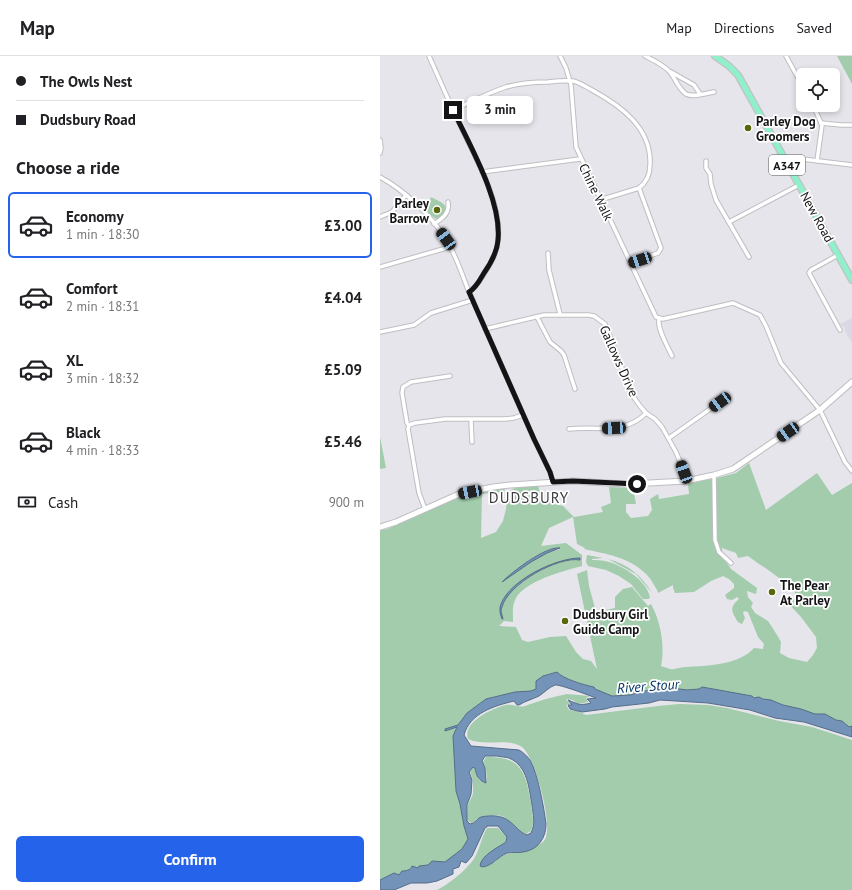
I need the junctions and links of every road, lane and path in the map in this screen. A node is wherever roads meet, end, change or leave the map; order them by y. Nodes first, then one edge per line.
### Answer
1 (429, 56) edge
2 (560, 56) edge
3 (645, 56) edge
4 (715, 56) edge
5 (786, 56) edge
6 (670, 71) junction
7 (796, 74) edge
8 (570, 81) junction
9 (714, 92) dead end
10 (700, 94) junction
11 (453, 110) junction
12 (816, 112) edge
13 (821, 123) junction
14 (852, 125) edge
15 (380, 140) edge
16 (380, 153) edge
17 (580, 159) junction
18 (817, 160) junction
19 (706, 161) dead end
20 (786, 162) junction
21 (852, 165) edge
22 (482, 172) junction
23 (380, 177) edge
24 (799, 185) junction
25 (639, 188) junction
26 (406, 196) junction
27 (600, 200) junction
28 (448, 202) dead end
29 (380, 217) edge
30 (729, 222) junction
31 (434, 224) junction
32 (450, 247) junction
33 (548, 253) dead end
34 (838, 255) junction
35 (749, 257) dead end
36 (630, 263) junction
37 (380, 267) edge
38 (852, 280) edge
39 (469, 292) junction
40 (473, 300) junction
41 (560, 314) junction
42 (537, 317) junction
43 (659, 319) junction
44 (485, 329) junction
45 (840, 330) dead end
46 (380, 332) edge
47 (672, 356) dead end
48 (450, 376) dead end
49 (852, 382) edge
50 (575, 389) dead end
51 (720, 402) dead end
52 (820, 410) junction
53 (646, 413) junction
54 (523, 414) junction
55 (471, 420) junction
56 (409, 425) junction
57 (569, 429) dead end
58 (669, 438) junction
59 (472, 442) dead end
60 (852, 470) edge
61 (714, 475) junction
62 (686, 480) junction
63 (553, 482) junction
64 (425, 509) junction
65 (380, 527) edge
66 (731, 563) dead end

1 - 11 street
2 - 8 street, Chine Walk
3 - 6 street
4 - 20 main road, New Road / A347
5 - 7 street
6 - 10 street
6 - 10 street
8 - 11 street
8 - 17 street, Chine Walk
8 - 25 street
9 - 10 street
11 - 22 street
12 - 13 street
13 - 14 street
13 - 18 street
15 - 16 street
17 - 22 street
17 - 27 street, Chine Walk
18 - 20 street
18 - 21 street
19 - 30 street
20 - 24 main road, New Road / A347
22 - 39 street
23 - 26 street
24 - 30 street
24 - 34 main road, New Road / A347
25 - 27 street
25 - 36 street
26 - 29 street
26 - 31 street
27 - 36 street, Chine Walk
28 - 31 street
30 - 35 street
31 - 32 street
32 - 37 street
32 - 39 street
33 - 41 street
34 - 38 main road, New Road / A347
34 - 45 street
36 - 43 street, Chine Walk
39 - 40 street
40 - 44 street
40 - 46 street
41 - 42 street, Gallows Drive
41 - 53 street, Gallows Drive
42 - 44 street, Gallows Drive
42 - 50 street
43 - 47 street, Chine Walk
43 - 52 street
44 - 54 street
48 - 56 street
49 - 52 main road
51 - 58 street
52 - 60 street
52 - 61 main road
53 - 57 street
53 - 58 street, Gallows Drive
54 - 55 street
54 - 63 street
55 - 56 street
55 - 59 street
56 - 64 street
58 - 62 street, Gallows Drive
61 - 62 main road
61 - 66 street
62 - 63 main road
63 - 64 main road
64 - 65 main road

